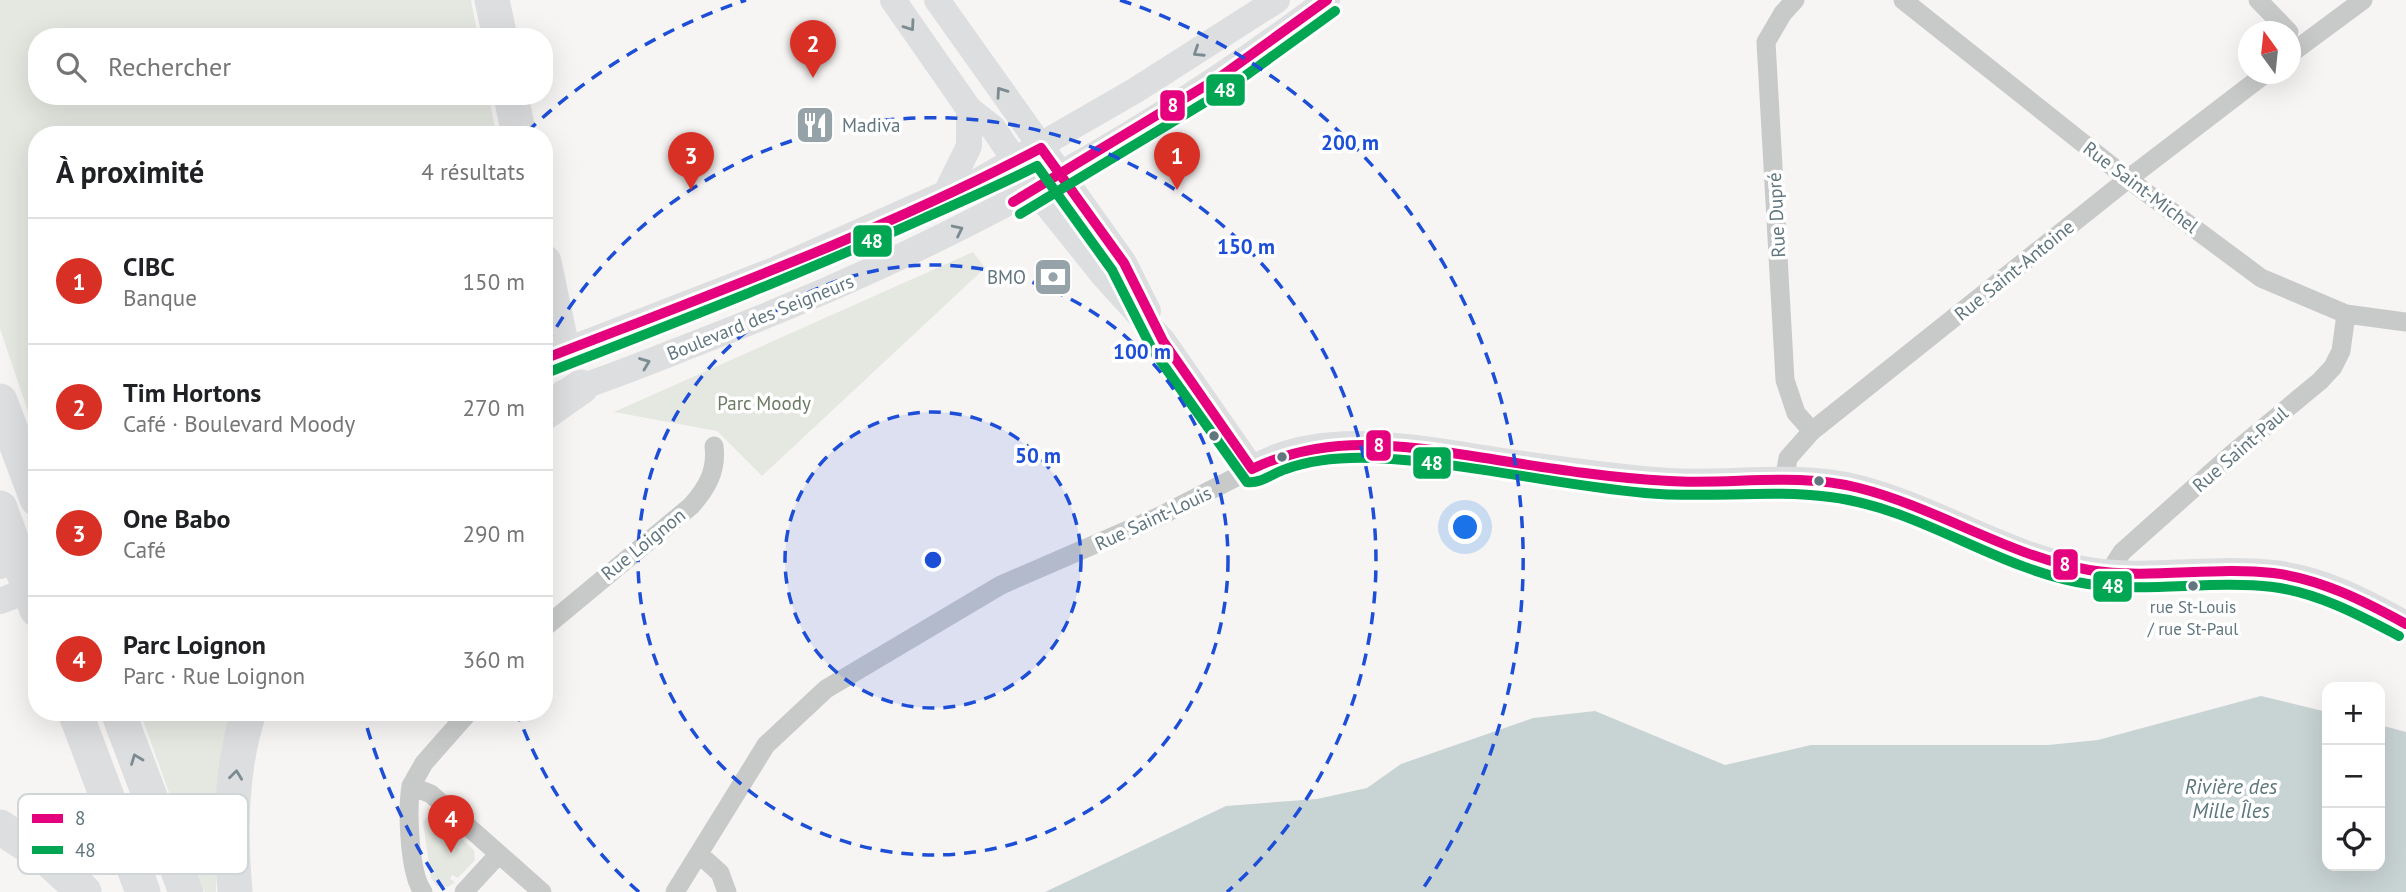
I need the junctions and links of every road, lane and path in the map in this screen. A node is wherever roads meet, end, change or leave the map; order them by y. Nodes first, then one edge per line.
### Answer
1 (492, 0) edge
2 (892, 0) edge
3 (937, 0) edge
4 (1276, 0) edge
5 (1326, 0) edge
6 (1795, 0) edge
7 (1903, 0) edge
8 (2258, 0) edge
9 (2363, 0) edge
10 (2276, 21) edge
11 (497, 28) edge
12 (2301, 36) edge
13 (2252, 84) edge
14 (513, 105) edge
15 (969, 109) junction
16 (517, 126) edge
17 (1041, 148) junction
18 (1016, 162) junction
19 (1061, 174) junction
20 (2128, 179) junction
21 (1035, 190) junction
22 (946, 193) junction
23 (2346, 314) junction
24 (2406, 322) edge
25 (1163, 341) junction
26 (554, 356) edge
27 (581, 387) junction
28 (553, 396) edge
29 (0, 401) edge
30 (553, 407) edge
31 (1812, 431) junction
32 (714, 446) dead end
33 (1252, 468) junction
34 (28, 475) edge
35 (1784, 481) junction
36 (2, 517) edge
37 (28, 555) edge
38 (0, 566) edge
39 (2115, 572) junction
40 (28, 586) edge
41 (28, 590) edge
42 (0, 601) edge
43 (553, 621) edge
44 (2406, 624) edge
45 (78, 721) edge
46 (121, 721) edge
47 (246, 721) edge
48 (461, 721) edge
49 (411, 786) junction
50 (106, 794) edge
51 (149, 794) edge
52 (234, 794) edge
53 (0, 827) edge
54 (18, 839) edge
55 (699, 854) junction
56 (498, 855) junction
57 (64, 874) edge
58 (136, 874) edge
59 (179, 874) edge
60 (235, 874) edge
61 (84, 892) edge
62 (143, 892) edge
63 (186, 892) edge
64 (235, 892) edge
65 (423, 892) edge
66 (464, 892) edge
67 (542, 892) edge
68 (674, 892) edge
69 (727, 892) edge

1 - 11 highway
2 -> 15 main road
17 -> 3 main road
4 -> 17 main road, Boulevard des Seigneurs
5 - 19 main road, Boulevard des Seigneurs
6 - 31 street, Rue Dupré
7 - 20 street, Rue Saint-Michel
8 - 10 street
9 - 12 street
13 - 20 street, Rue Saint-Antoine
14 - 16 highway
15 - 18 main road
15 - 22 main road
17 - 18 main road, Boulevard des Seigneurs
17 - 19 main road
18 - 21 main road
18 - 22 main road, Boulevard des Seigneurs
19 - 21 main road, Boulevard des Seigneurs
19 - 25 main road
20 - 23 street, Rue Saint-Michel
20 - 31 street, Rue Saint-Antoine
21 - 25 main road
27 -> 21 main road, Boulevard des Seigneurs
22 - 26 main road, Boulevard des Seigneurs
23 - 24 street, Rue Saint-Michel
23 - 39 street, Rue Saint-Paul
25 - 33 main road
27 - 28 main road, Boulevard des Seigneurs
27 - 30 highway
29 - 34 highway
31 - 35 street, Rue Saint-Antoine
32 - 43 street, Rue Loignon
33 - 35 main road, Rue Saint-Louis
33 - 55 street, Rue Saint-Louis
35 - 39 main road, Rue Saint-Louis
36 - 40 highway
37 - 38 main road
39 - 44 main road, Rue Saint-Louis
41 - 42 main road
45 - 50 highway
51 -> 46 highway
52 -> 47 highway
48 - 49 street
49 - 56 street
49 - 65 street
53 - 54 highway
55 - 68 street, Rue Saint-Louis
55 - 69 street
56 - 66 street
56 - 67 street
57 - 61 highway
58 - 62 highway
63 -> 59 highway
64 -> 60 highway

